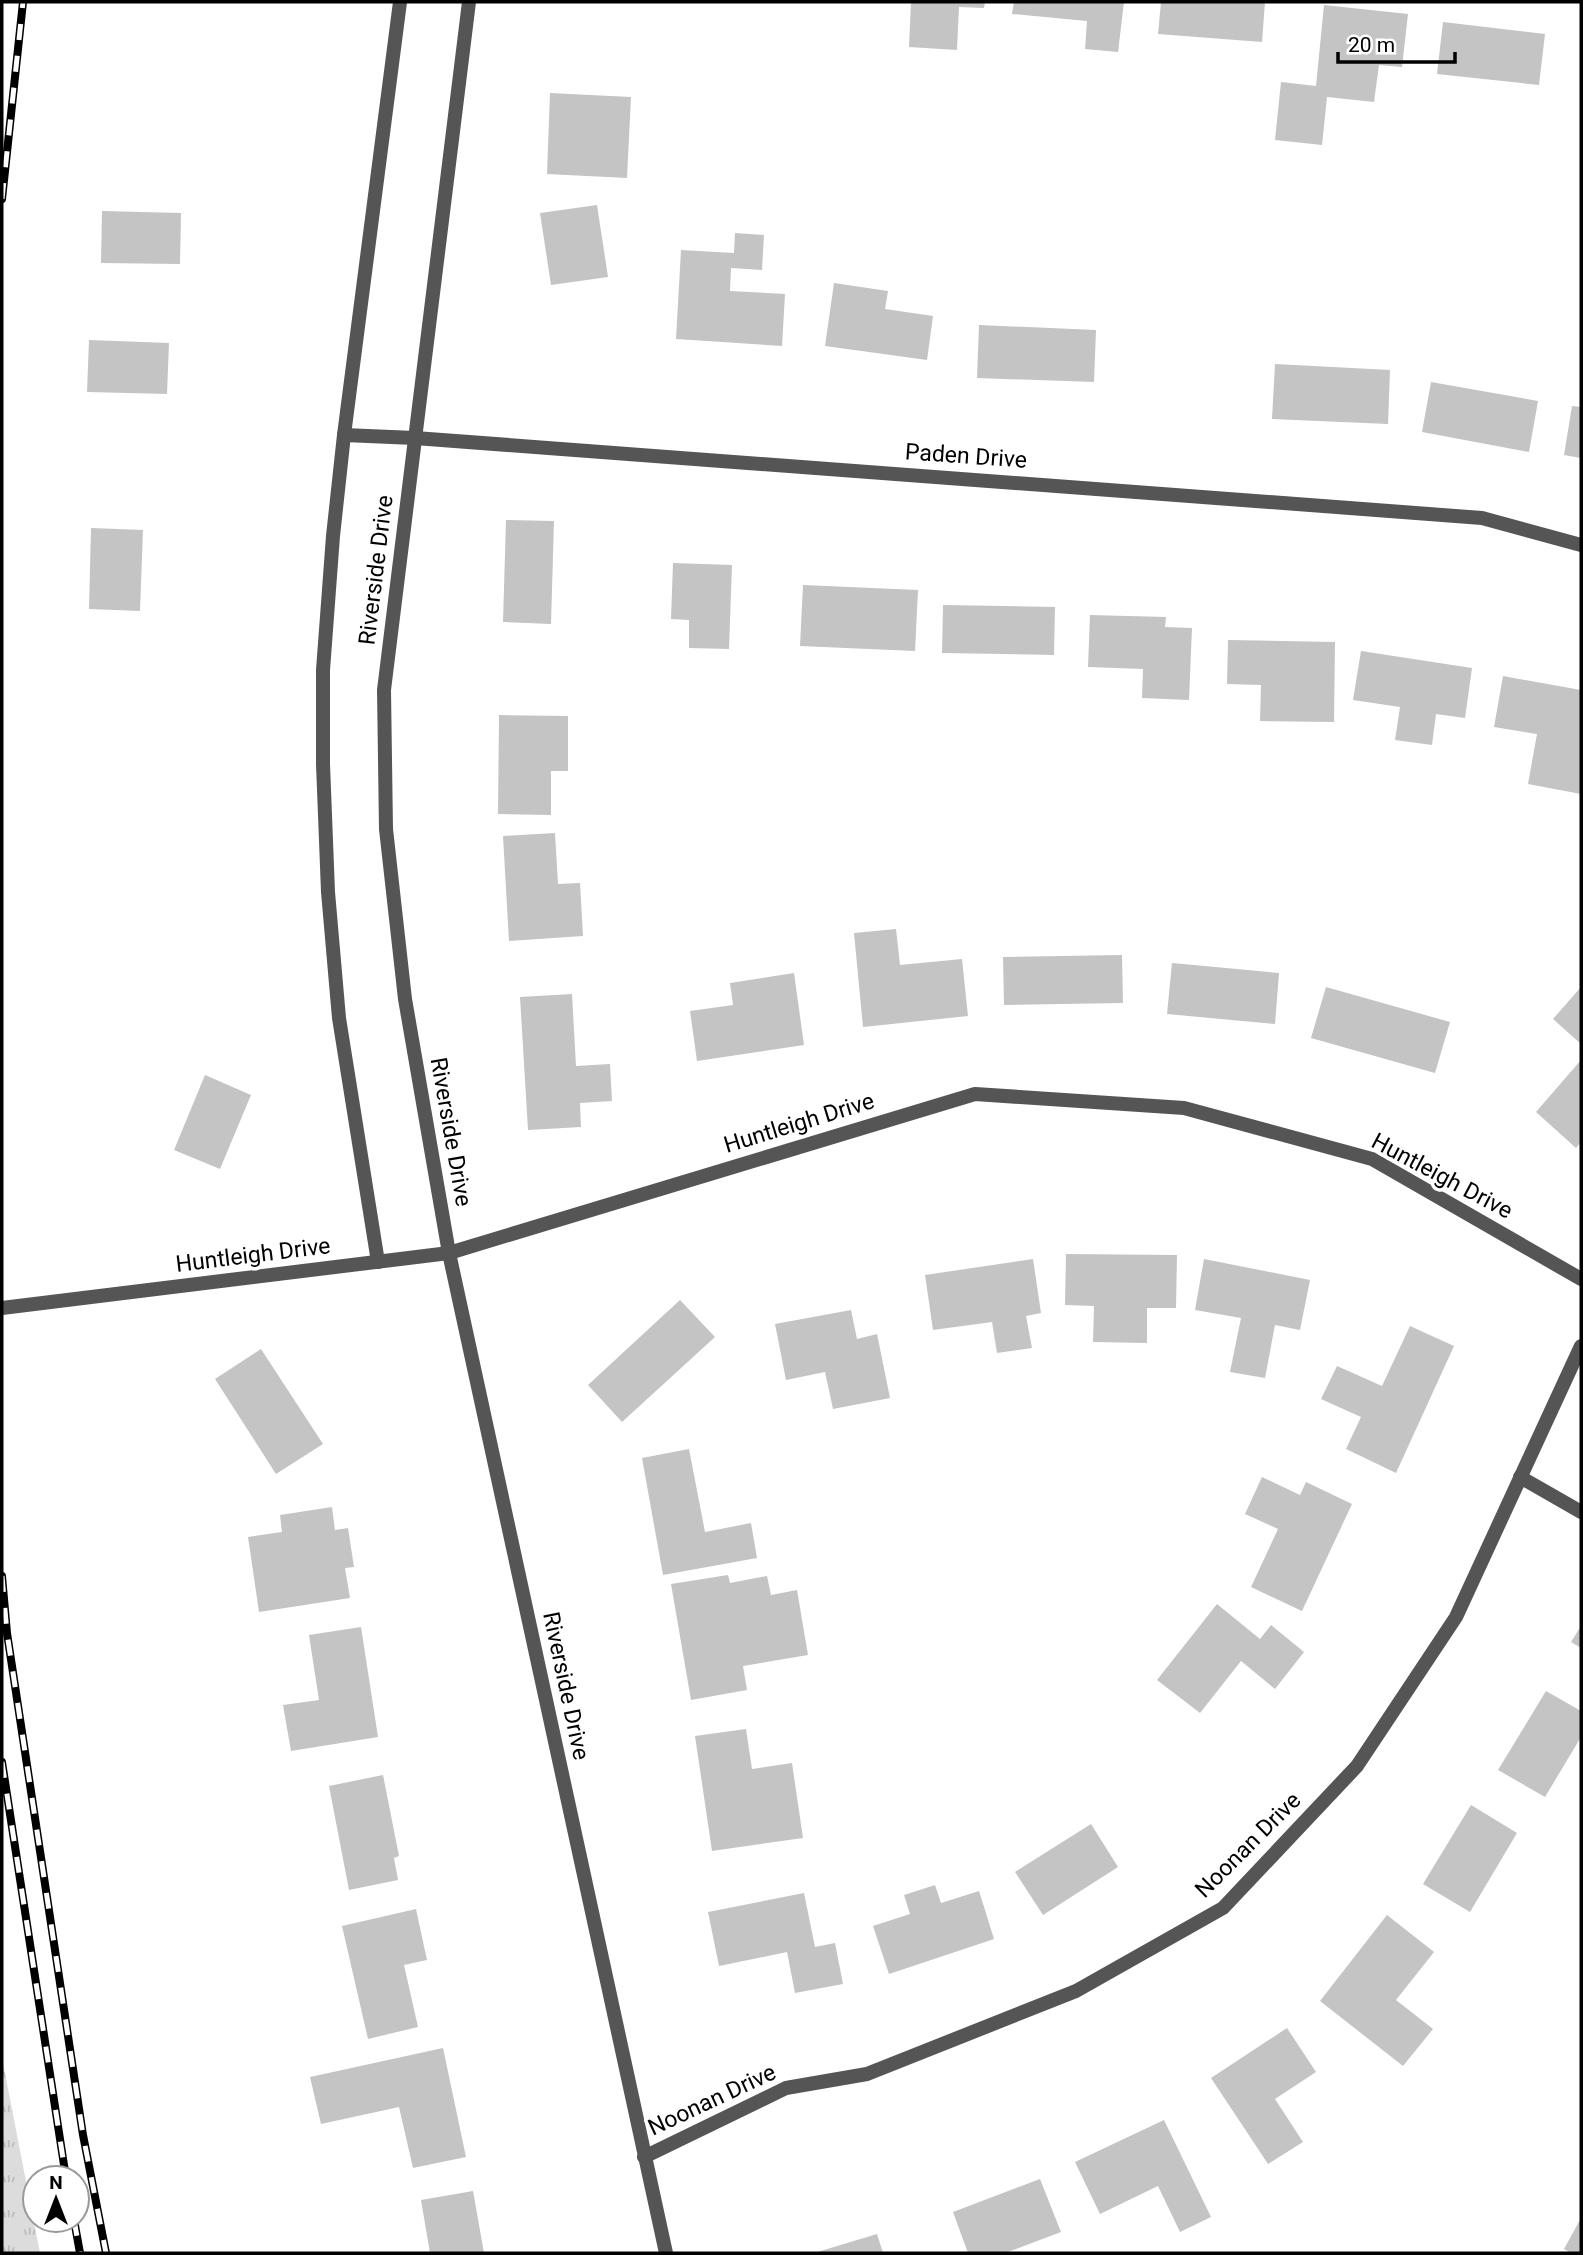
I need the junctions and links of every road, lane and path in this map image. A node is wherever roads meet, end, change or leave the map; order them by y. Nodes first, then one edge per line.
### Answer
1 (400, 2) edge
2 (469, 2) edge
3 (344, 435) junction
4 (415, 438) junction
5 (1581, 545) edge
6 (449, 1253) junction
7 (379, 1262) junction
8 (1581, 1279) edge
9 (2, 1308) edge
10 (1581, 1346) edge
11 (1521, 1477) junction
12 (1581, 1512) edge
13 (644, 2157) junction
14 (666, 2253) edge

1 - 3 street, Riverside Drive
2 - 4 street, Riverside Drive
3 - 4 street, Paden Drive
3 - 7 street, Riverside Drive
4 - 5 street, Paden Drive
4 - 6 street, Riverside Drive
6 - 7 street, Huntleigh Drive
6 - 8 street, Huntleigh Drive
6 - 13 street, Riverside Drive
7 - 9 street, Huntleigh Drive
10 - 11 street, Noonan Drive
11 - 12 street
11 - 13 street, Noonan Drive
13 - 14 street, Riverside Drive

